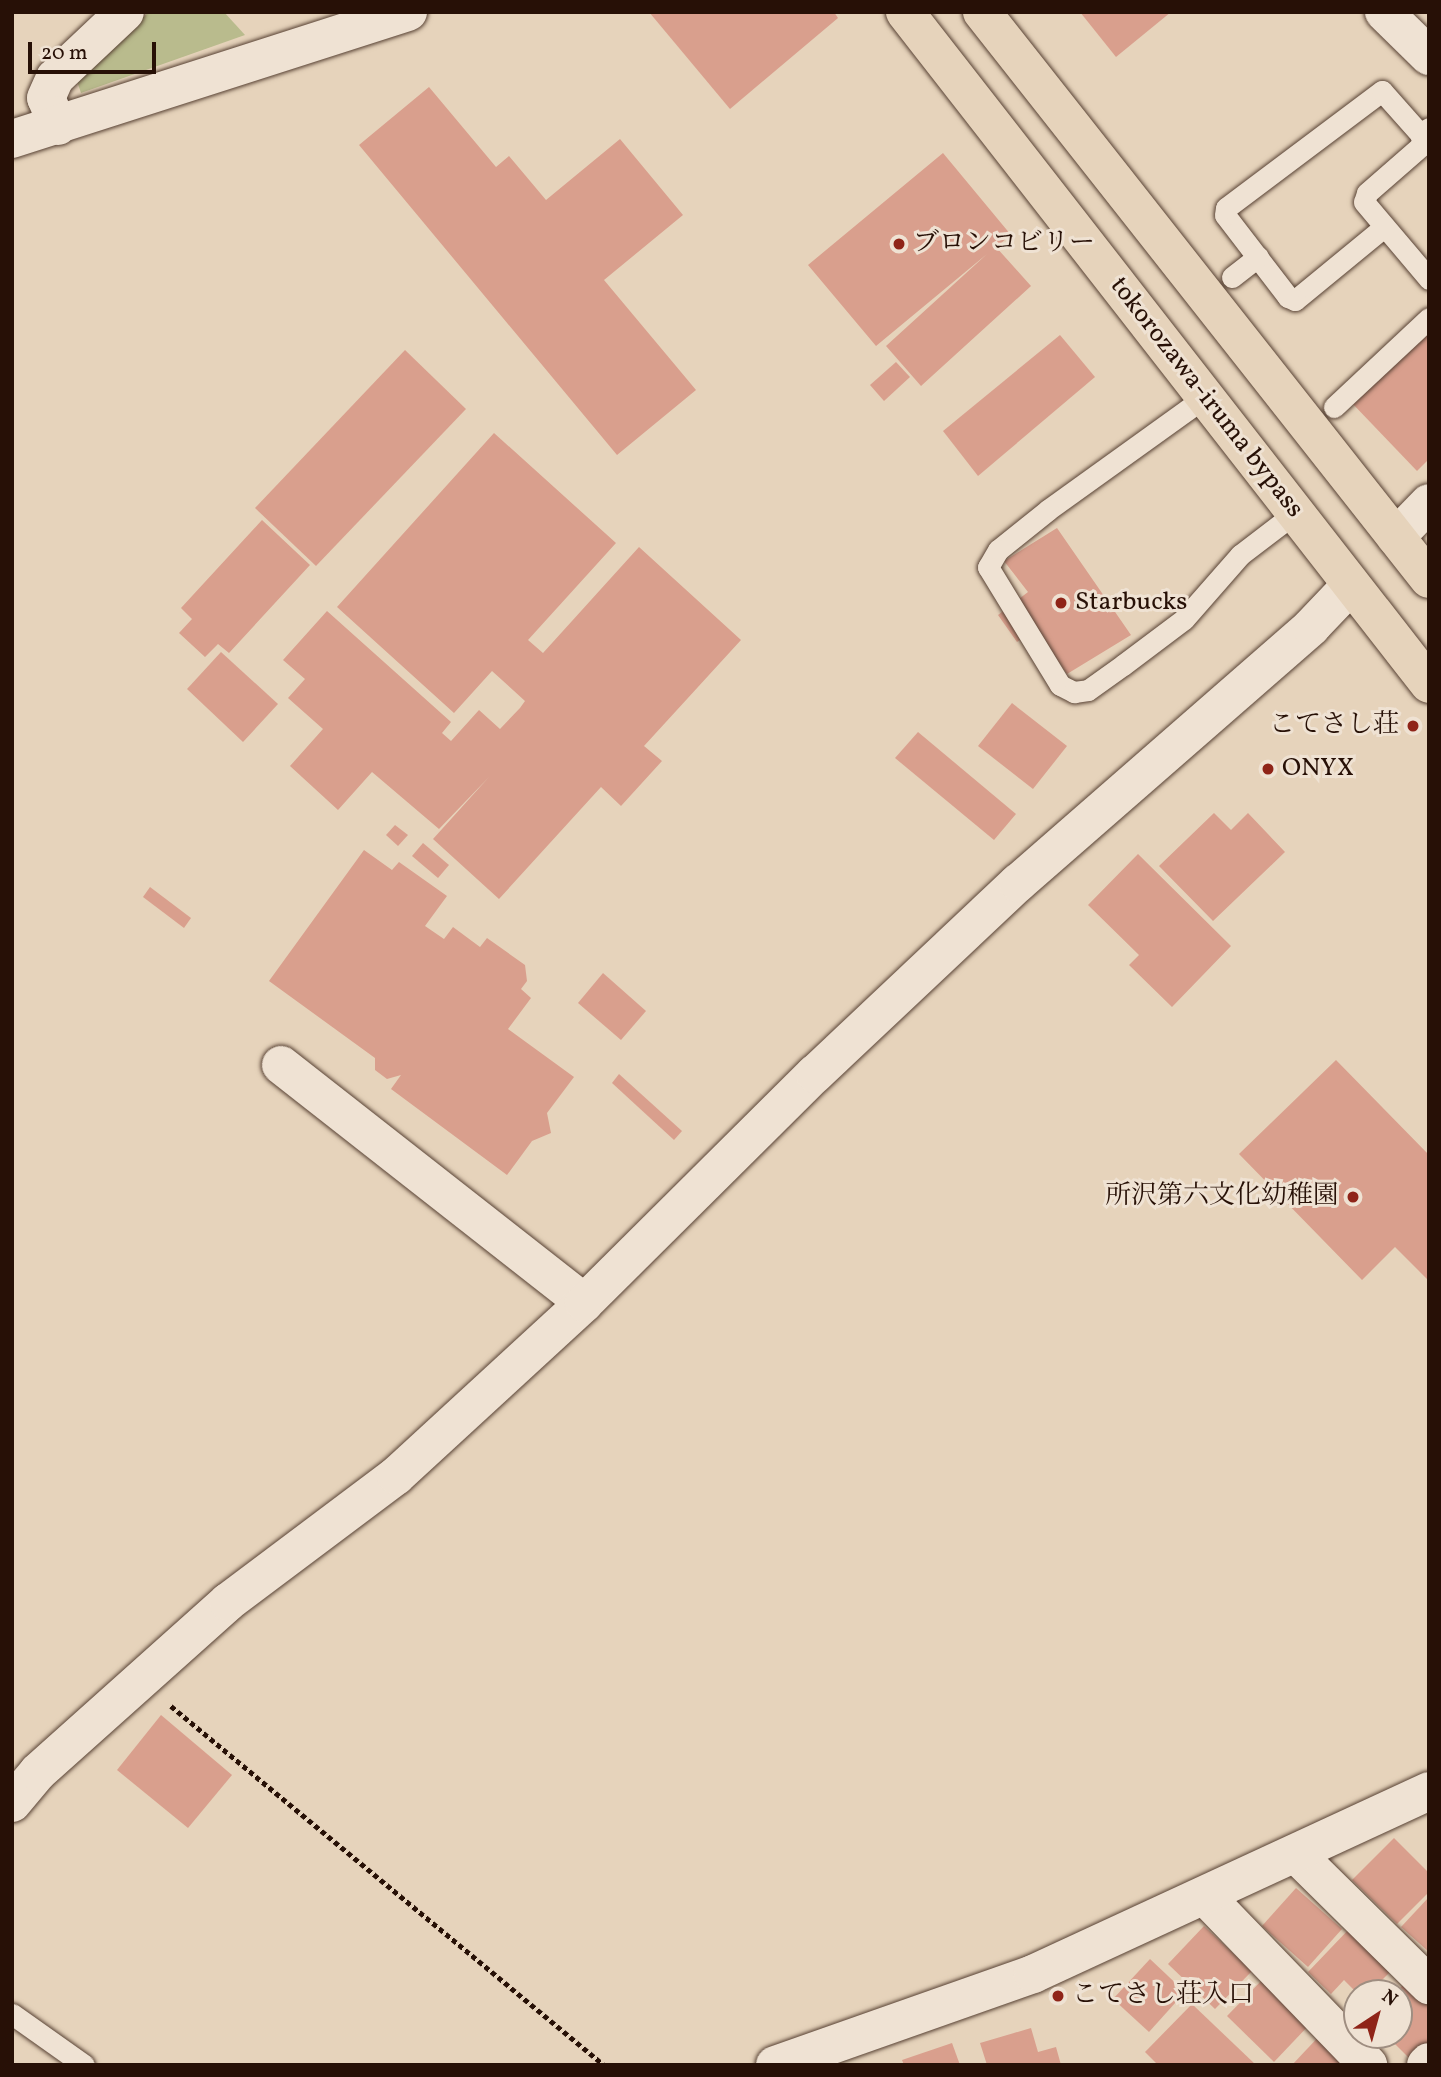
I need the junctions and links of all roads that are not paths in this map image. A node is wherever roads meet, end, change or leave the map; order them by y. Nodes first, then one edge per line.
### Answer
1 (125, 12) edge
2 (408, 12) edge
3 (905, 12) edge
4 (982, 12) edge
5 (1384, 12) edge
6 (1429, 56) edge
7 (58, 125) junction
8 (1425, 132) edge
9 (12, 139) edge
10 (1384, 228) junction
11 (1258, 257) junction
12 (1232, 277) dead end
13 (1429, 279) edge
14 (1429, 318) edge
15 (1205, 397) junction
16 (1334, 407) dead end
17 (1429, 503) edge
18 (1295, 513) junction
19 (1396, 537) junction
20 (1429, 579) edge
21 (1351, 585) junction
22 (1429, 684) edge
23 (281, 1065) dead end
24 (584, 1303) junction
25 (1429, 1791) edge
26 (12, 1803) edge
27 (1296, 1854) junction
28 (1205, 1896) junction
29 (1429, 1985) edge
30 (12, 2014) edge
31 (84, 2065) edge
32 (775, 2065) edge
33 (1368, 2065) edge

1 - 7 street
2 - 7 street
3 - 15 highway, tokorozawa-iruma bypass
4 - 19 highway
5 - 6 street
7 - 9 street
8 - 10 lane
8 - 11 lane
10 - 11 lane
10 - 13 lane
11 - 12 lane
14 - 16 lane
15 - 18 highway, tokorozawa-iruma bypass
15 - 18 lane
17 - 19 street
18 - 21 highway, tokorozawa-iruma bypass
19 - 20 highway
21 - 22 highway, tokorozawa-iruma bypass
21 - 24 street
23 - 24 street
24 - 26 street
25 - 27 street
27 - 28 street
27 - 29 street
28 - 32 street
28 - 33 street
30 - 31 lane

